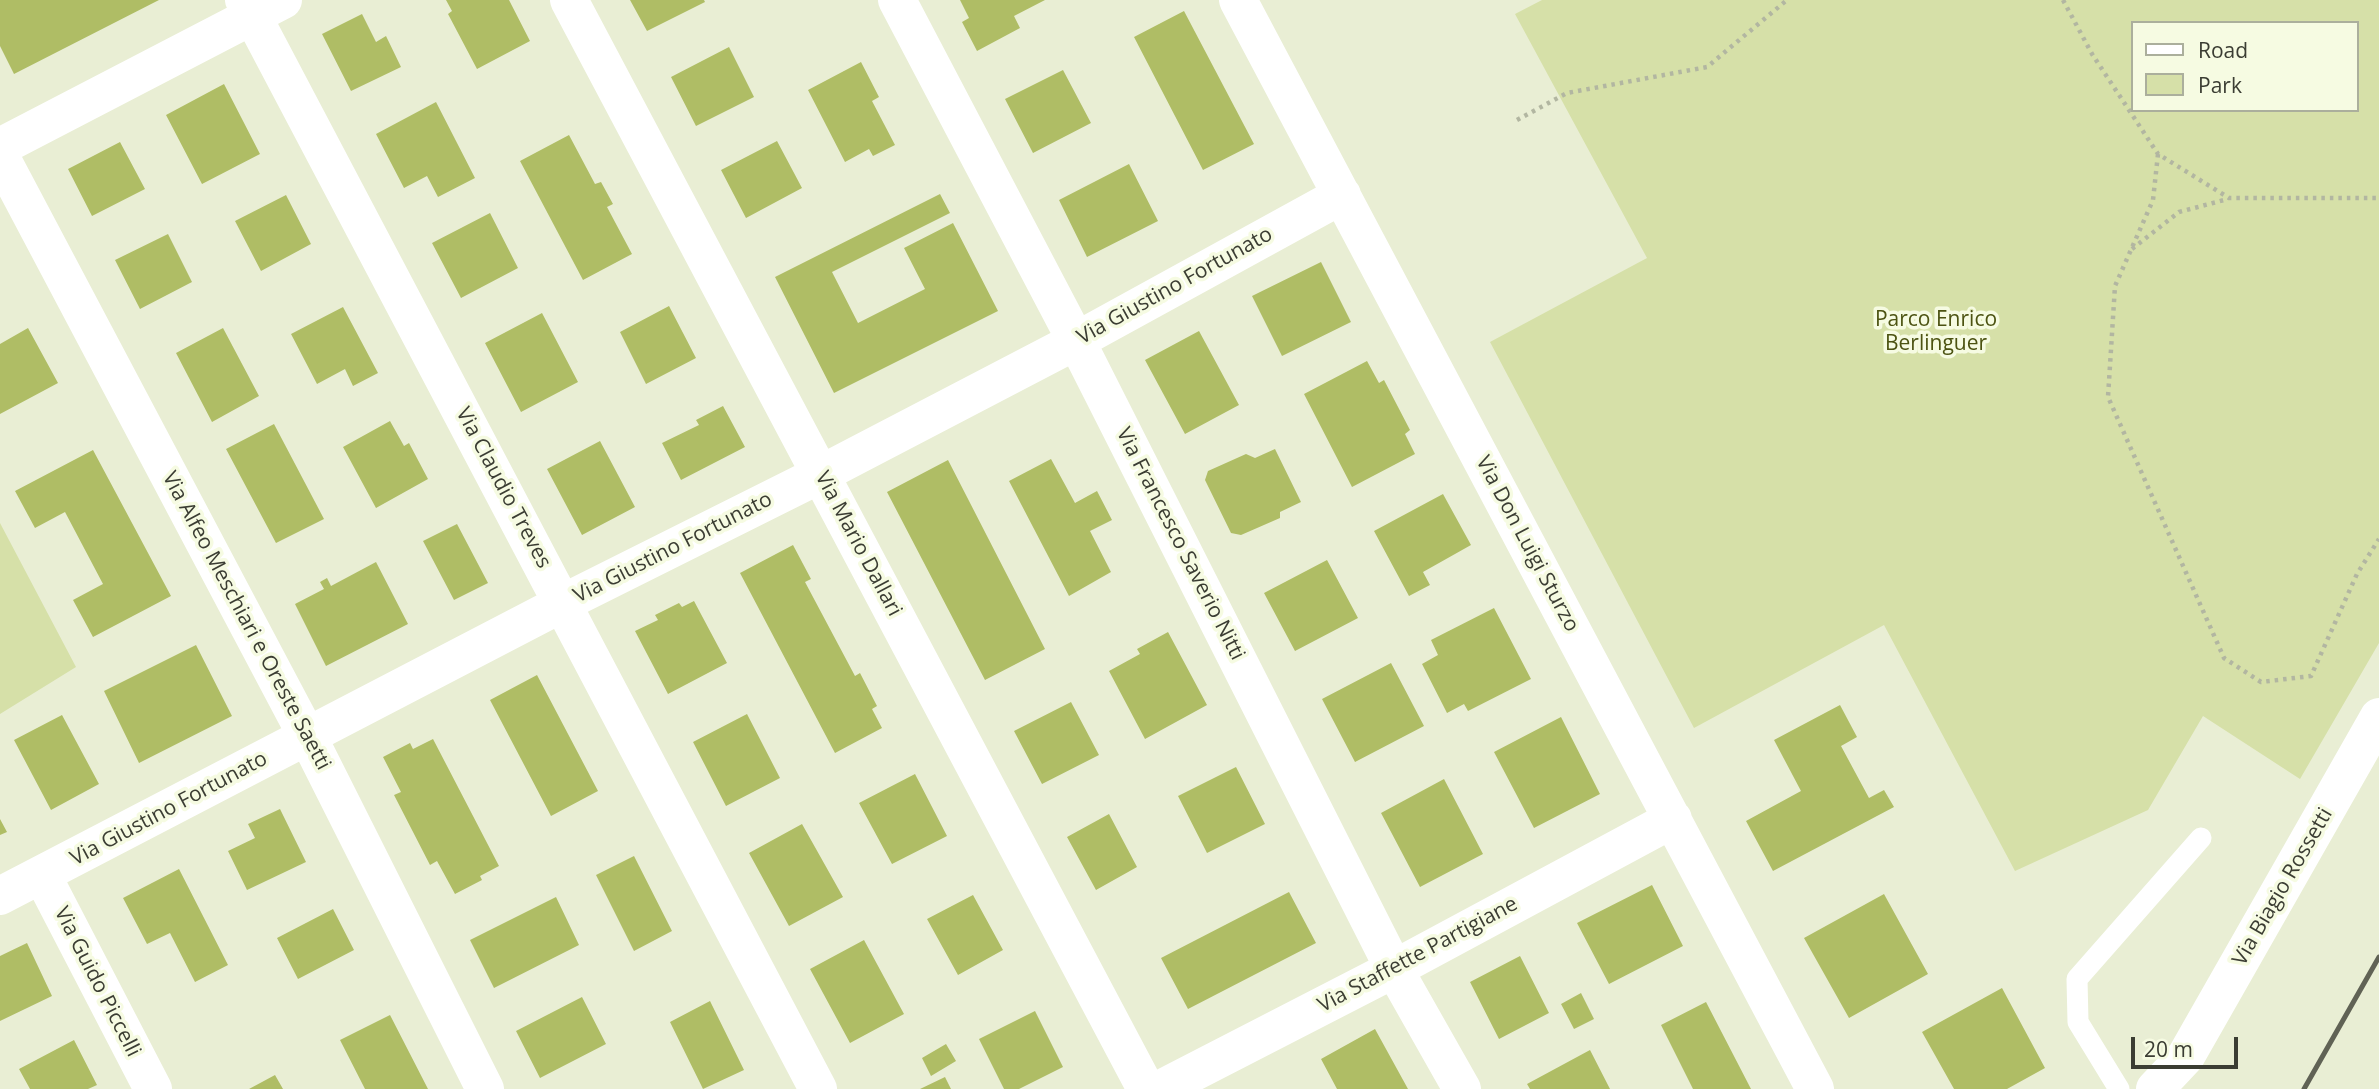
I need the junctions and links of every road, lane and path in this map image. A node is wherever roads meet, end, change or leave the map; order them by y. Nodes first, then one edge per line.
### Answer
1 (569, 0) edge
2 (897, 0) edge
3 (1238, 0) edge
4 (1787, 0) edge
5 (2063, 0) edge
6 (260, 6) edge
7 (2130, 112) edge
8 (2130, 112) edge
9 (1517, 120) dead end
10 (0, 147) edge
11 (2158, 154) junction
12 (0, 156) edge
13 (1342, 195) junction
14 (2229, 198) junction
15 (2379, 198) edge
16 (2131, 250) junction
17 (1076, 341) junction
18 (821, 474) junction
19 (2379, 539) edge
20 (563, 603) junction
21 (2379, 717) edge
22 (307, 736) junction
23 (1673, 820) junction
24 (2201, 838) dead end
25 (42, 875) junction
26 (0, 896) edge
27 (1394, 969) junction
28 (153, 1089) edge
29 (485, 1089) edge
30 (818, 1089) edge
31 (1146, 1089) edge
32 (1161, 1089) edge
33 (1462, 1089) edge
34 (1815, 1089) edge
35 (2119, 1089) edge
36 (2155, 1089) edge

1 - 18 street, Via Mario Dallari
2 - 17 street, Via Francesco Saverio Nitti
3 - 13 street, Via Don Luigi Sturzo
4 - 9 path
5 - 7 path
6 - 10 street
6 - 20 street, Via Claudio Treves
8 - 11 path
11 - 14 path
11 - 16 path
12 - 22 street, Via Alfeo Meschiari e Oreste Saetti
13 - 17 street, Via Giustino Fortunato
13 - 23 street, Via Don Luigi Sturzo
14 - 15 path
14 - 16 path
16 - 19 path
17 - 18 street, Via Giustino Fortunato
17 - 27 street, Via Francesco Saverio Nitti
18 - 20 street, Via Giustino Fortunato
18 - 31 street, Via Mario Dallari
20 - 22 street, Via Giustino Fortunato
20 - 30 street, Via Claudio Treves
21 - 36 street, Via Biagio Rossetti
22 - 25 street, Via Giustino Fortunato
22 - 29 street, Via Alfeo Meschiari e Oreste Saetti
23 - 27 street, Via Staffette Partigiane
23 - 34 street, Via Don Luigi Sturzo
24 - 35 lane
25 - 26 street, Via Giustino Fortunato
25 - 28 street, Via Guido Piccelli
27 - 32 street, Via Staffette Partigiane
27 - 33 street, Via Francesco Saverio Nitti

